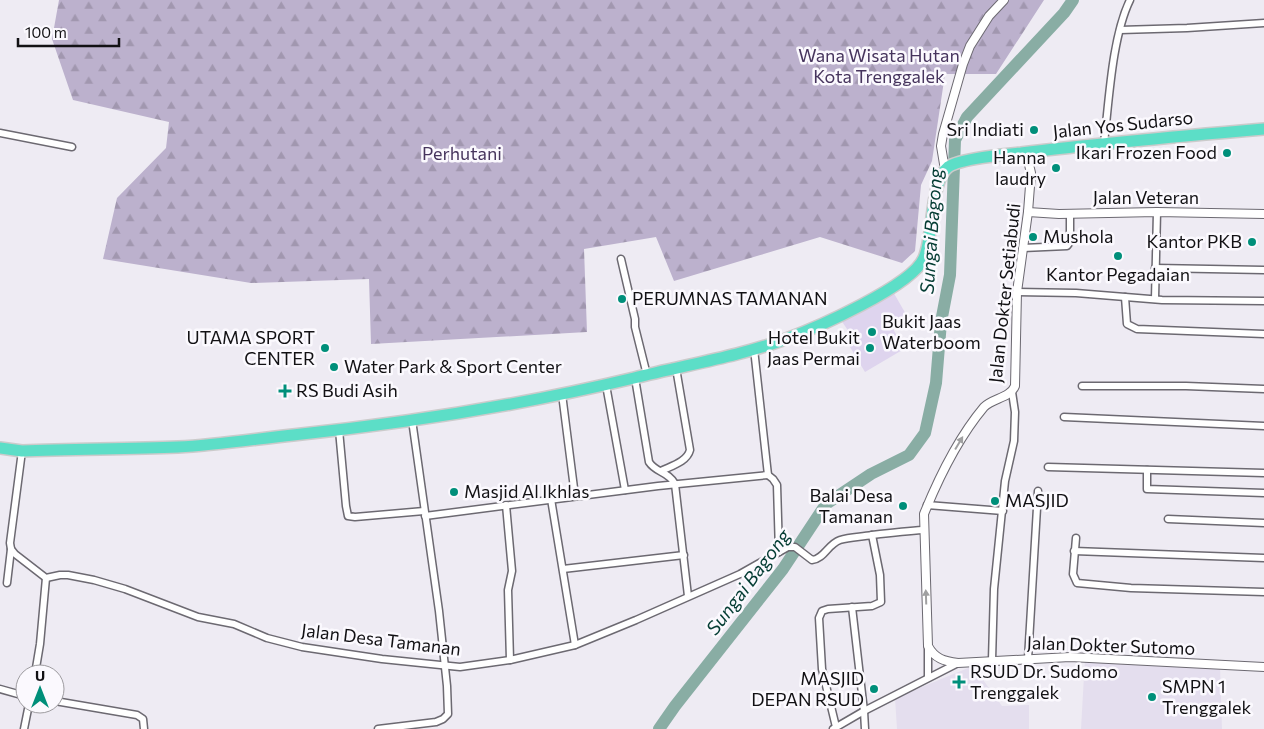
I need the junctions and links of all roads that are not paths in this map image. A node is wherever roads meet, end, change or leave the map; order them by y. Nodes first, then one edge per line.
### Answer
1 (1004, 0) edge
2 (1130, 0) edge
3 (1264, 23) edge
4 (1120, 30) junction
5 (1264, 129) edge
6 (0, 134) edge
7 (1104, 143) junction
8 (72, 147) dead end
9 (1026, 152) junction
10 (947, 168) junction
11 (1028, 212) junction
12 (1157, 212) junction
13 (1070, 214) junction
14 (1264, 214) edge
15 (1023, 248) junction
16 (621, 259) dead end
17 (1155, 268) junction
18 (1264, 270) edge
19 (1017, 292) junction
20 (1125, 296) junction
21 (1154, 299) junction
22 (1264, 302) edge
23 (1264, 334) edge
24 (754, 348) junction
25 (676, 368) junction
26 (647, 375) junction
27 (635, 378) junction
28 (606, 385) junction
29 (1082, 386) dead end
30 (1264, 389) edge
31 (1012, 392) junction
32 (562, 394) junction
33 (1064, 417) dead end
34 (412, 420) junction
35 (1264, 426) edge
36 (340, 430) junction
37 (0, 448) edge
38 (22, 452) junction
39 (1048, 468) dead end
40 (1147, 470) junction
41 (661, 471) junction
42 (1264, 473) edge
43 (768, 475) junction
44 (675, 484) junction
45 (625, 490) junction
46 (1038, 491) dead end
47 (1264, 494) edge
48 (574, 496) junction
49 (551, 499) junction
50 (506, 505) junction
51 (927, 505) junction
52 (1003, 511) junction
53 (425, 513) junction
54 (1168, 519) dead end
55 (1264, 523) edge
56 (923, 530) junction
57 (872, 535) junction
58 (1076, 538) dead end
59 (11, 549) junction
60 (1074, 551) junction
61 (779, 552) junction
62 (684, 555) junction
63 (1264, 558) edge
64 (563, 569) junction
65 (46, 578) junction
66 (8, 583) dead end
67 (1264, 592) edge
68 (688, 596) junction
69 (852, 608) junction
70 (575, 645) junction
71 (928, 646) junction
72 (1028, 658) junction
73 (510, 660) junction
74 (992, 660) junction
75 (958, 663) junction
76 (37, 664) edge
77 (444, 665) junction
78 (1264, 667) edge
79 (928, 677) junction
80 (0, 689) edge
81 (15, 693) edge
82 (65, 703) edge
83 (864, 711) junction
84 (27, 714) edge
85 (835, 728) edge
86 (24, 729) edge
87 (144, 729) edge
88 (378, 729) edge
89 (865, 729) edge

1 - 10 street
2 - 4 street
3 - 4 street
4 - 7 street
5 - 7 highway, Jalan Yos Sudarso
6 - 8 street
7 - 9 highway, Jalan Yos Sudarso
9 - 10 highway, Jalan Yos Sudarso
9 - 11 street, Jalan Dokter Setiabudi
10 - 24 highway
11 - 13 street, Jalan Veteran
11 - 15 street, Jalan Dokter Setiabudi
12 - 13 street, Jalan Veteran
12 - 14 street, Jalan Veteran
12 - 17 street
13 - 15 street
15 - 19 street, Jalan Dokter Setiabudi
16 - 26 street
17 - 18 street
17 - 21 street
19 - 20 street
19 - 31 street, Jalan Dokter Setiabudi
20 - 21 street
20 - 23 street
21 - 22 street
24 - 25 highway
24 - 43 street
25 - 26 highway
25 - 41 street
26 - 27 highway
27 - 28 highway
27 - 41 street
28 - 32 highway
28 - 45 street
29 - 30 street
51 -> 31 street, Jalan Dokter Setiabudi
31 - 52 street
32 - 34 highway
32 - 48 street
33 - 35 street
34 - 36 highway
34 - 53 street
36 - 38 highway
36 - 53 street
37 - 38 highway
38 - 59 street
39 - 40 street
40 - 42 street
40 - 47 street
41 - 44 street
43 - 44 street
43 - 61 street
44 - 45 street
44 - 62 street
45 - 48 street
46 - 72 street
48 - 49 street
49 - 50 street
49 - 64 street
50 - 53 street
50 - 73 street
51 - 52 street
51 - 56 street, Jalan Dokter Setiabudi
52 - 74 street
53 - 77 street
54 - 55 street
56 - 57 street, Jalan Desa Tamanan
71 -> 56 street, Jalan Dokter Setiabudi
57 - 61 street, Jalan Desa Tamanan
57 - 69 street
58 - 60 street
59 - 65 street
59 - 66 street
60 - 63 street
60 - 67 street
61 - 68 street, Jalan Desa Tamanan
62 - 64 street
62 - 68 street
64 - 70 street
65 - 76 street
65 - 77 street, Jalan Desa Tamanan
68 - 70 street, Jalan Desa Tamanan
69 - 83 street
69 - 85 street
70 - 73 street, Jalan Desa Tamanan
71 - 75 street
71 - 79 street
72 - 74 street, Jalan Dokter Sutomo
72 - 78 street, Jalan Dokter Sutomo
73 - 77 street, Jalan Desa Tamanan
74 - 75 street, Jalan Dokter Sutomo
75 - 79 street
77 - 88 street
79 - 83 street
80 - 81 street
82 - 87 street
83 - 85 street
83 - 89 street
84 - 86 street

